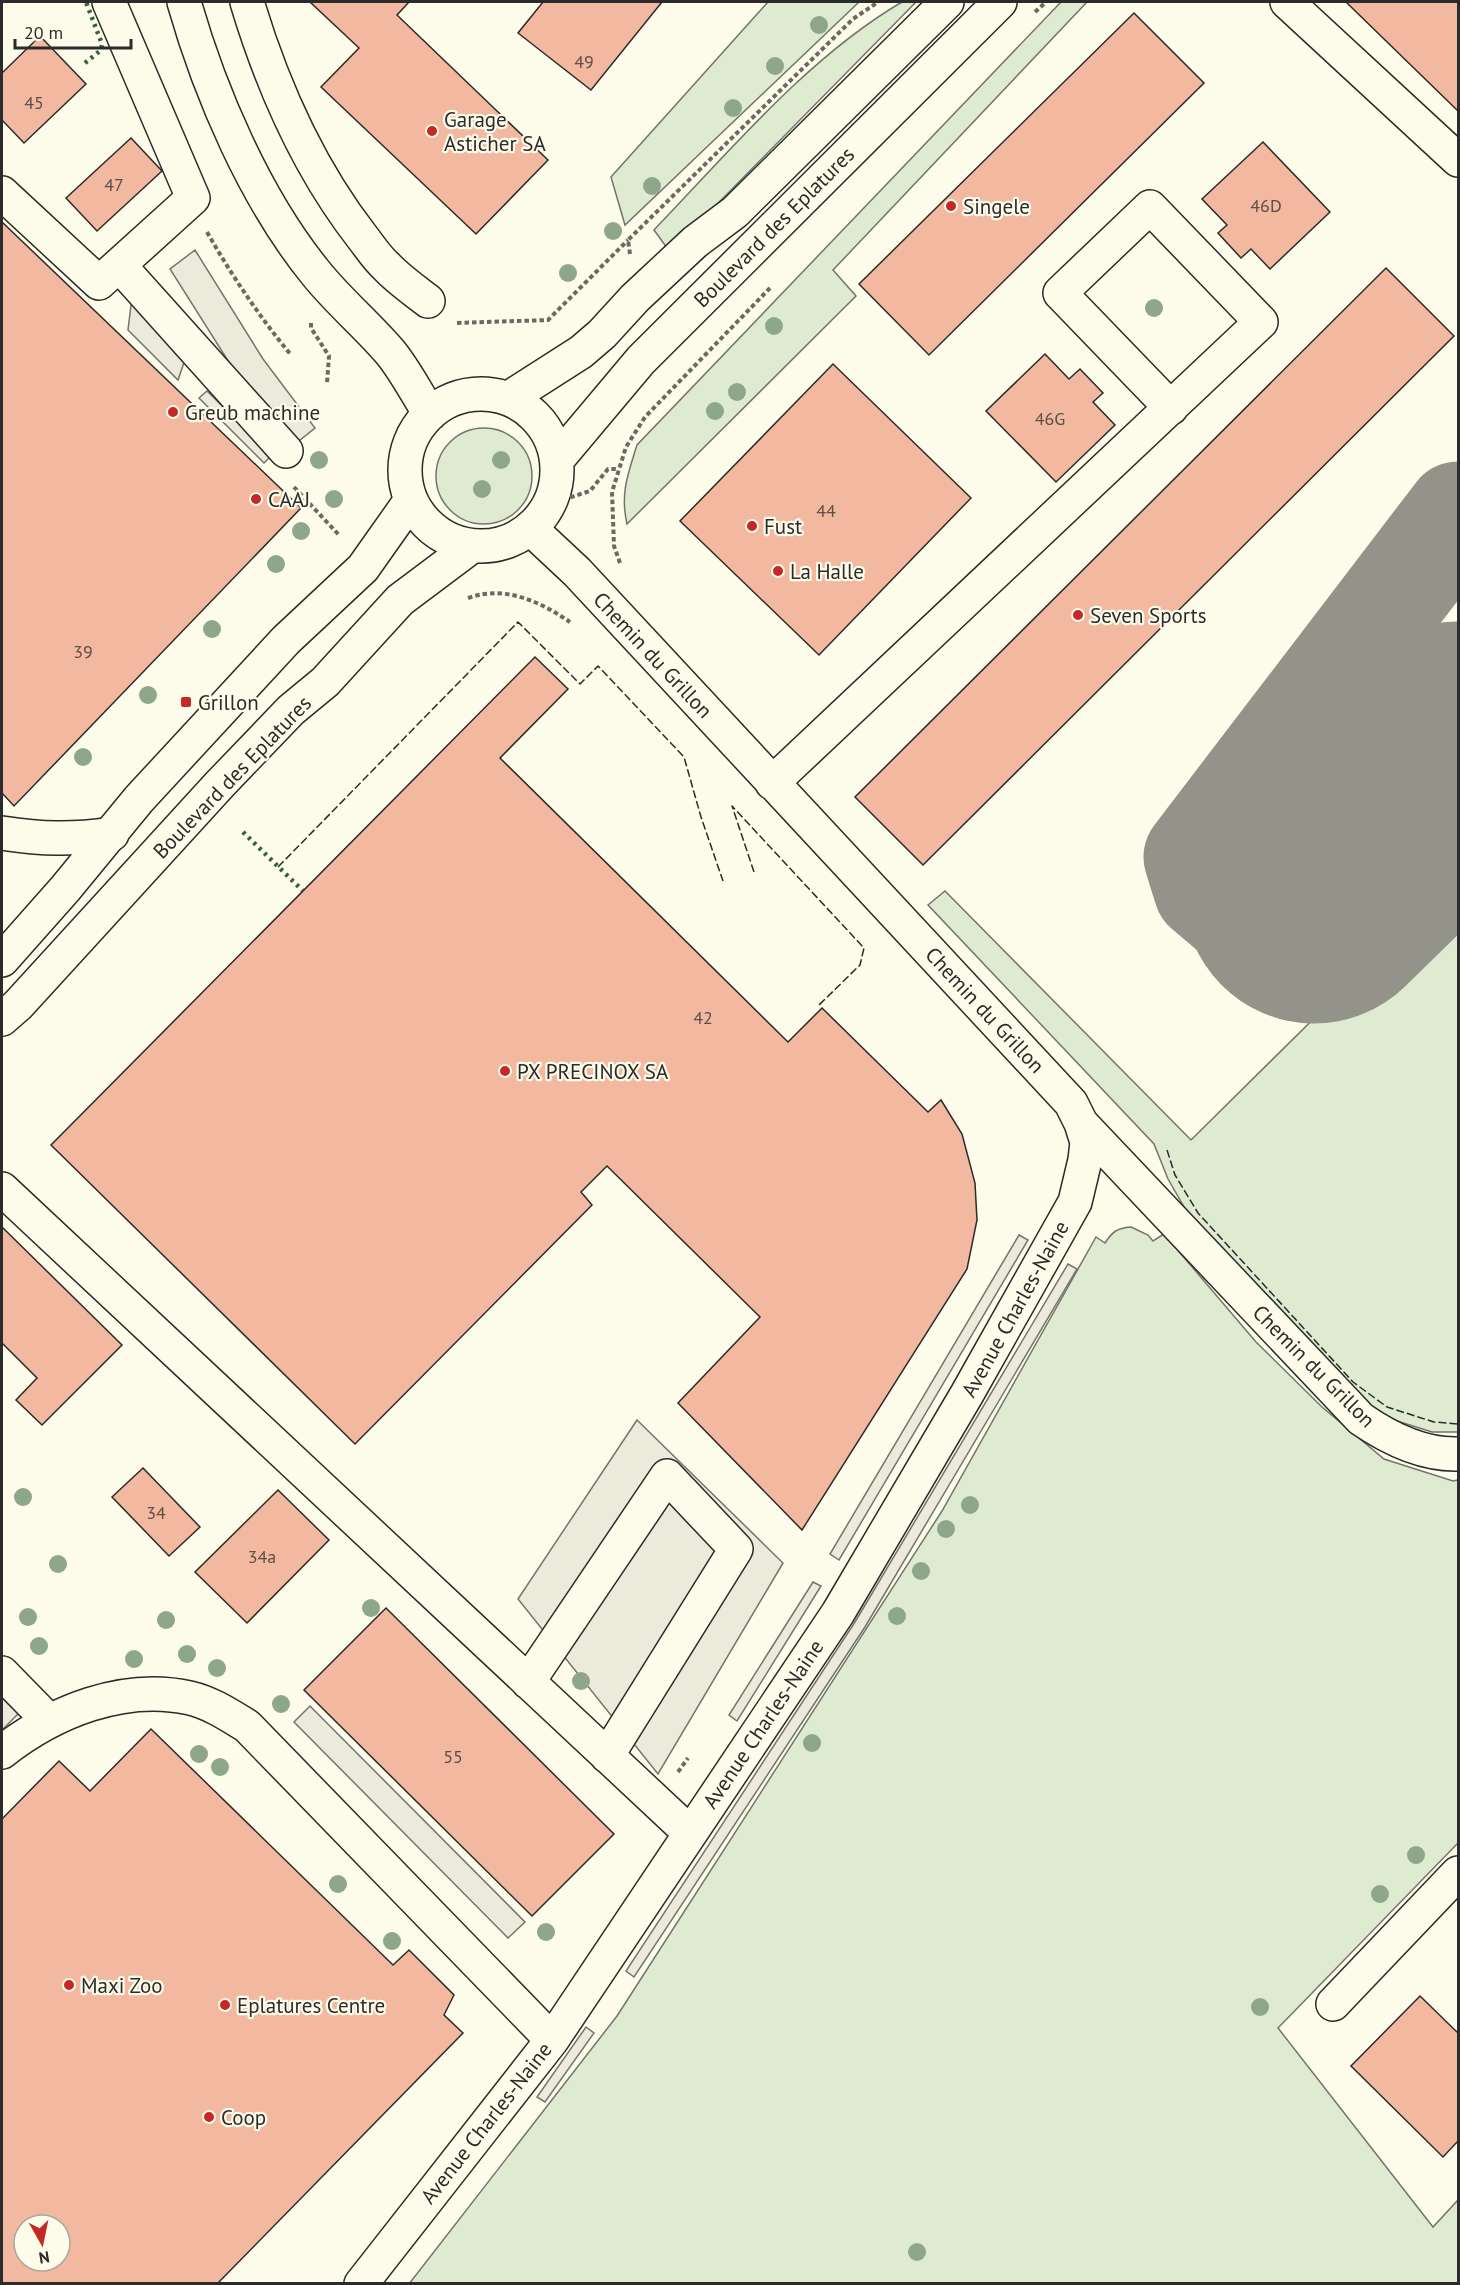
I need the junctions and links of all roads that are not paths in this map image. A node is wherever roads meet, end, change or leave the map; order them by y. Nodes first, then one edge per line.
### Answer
1 (109, 2) edge
2 (184, 2) edge
3 (248, 2) edge
4 (946, 2) edge
5 (1000, 2) edge
6 (1287, 2) edge
7 (1458, 160) edge
8 (2, 193) edge
9 (119, 266) junction
10 (428, 301) dead end
11 (509, 398) junction
12 (1170, 408) junction
13 (430, 414) junction
14 (286, 451) road end
15 (557, 460) junction
16 (411, 500) junction
17 (541, 516) junction
18 (472, 546) junction
19 (772, 783) junction
20 (2, 833) edge
21 (112, 834) junction
22 (2, 960) edge
23 (2, 1019) edge
24 (1081, 1124) junction
25 (2, 1189) edge
26 (1458, 1454) edge
27 (2, 1673) edge
28 (528, 1682) junction
29 (48, 1720) junction
30 (2, 1752) edge
31 (608, 1756) junction
32 (690, 1833) junction
33 (1458, 1873) edge
34 (1333, 2004) dead end
35 (552, 2040) junction
36 (361, 2283) edge

1 - 9 street
2 - 13 street
3 - 10 street
4 - 11 street, Boulevard des Eplatures
5 - 15 street, Boulevard des Eplatures
6 - 7 street
8 - 9 street
9 - 14 street
11 - 13 street
11 - 15 street
12 - 12 street
12 - 19 street
13 - 16 street
15 - 17 street
16 - 18 street
16 - 21 street
17 - 18 street
17 - 19 street, Chemin du Grillon
18 - 23 street, Boulevard des Eplatures
19 - 24 street, Chemin du Grillon
20 - 21 street
21 - 22 street
24 - 26 street, Chemin du Grillon
24 - 32 street, Avenue Charles-Naine
25 - 28 street
27 - 29 street
28 - 31 street
28 - 31 street
29 - 30 street
29 - 35 street
31 - 32 street
32 - 35 street, Avenue Charles-Naine
33 - 34 street
35 - 36 street, Avenue Charles-Naine

